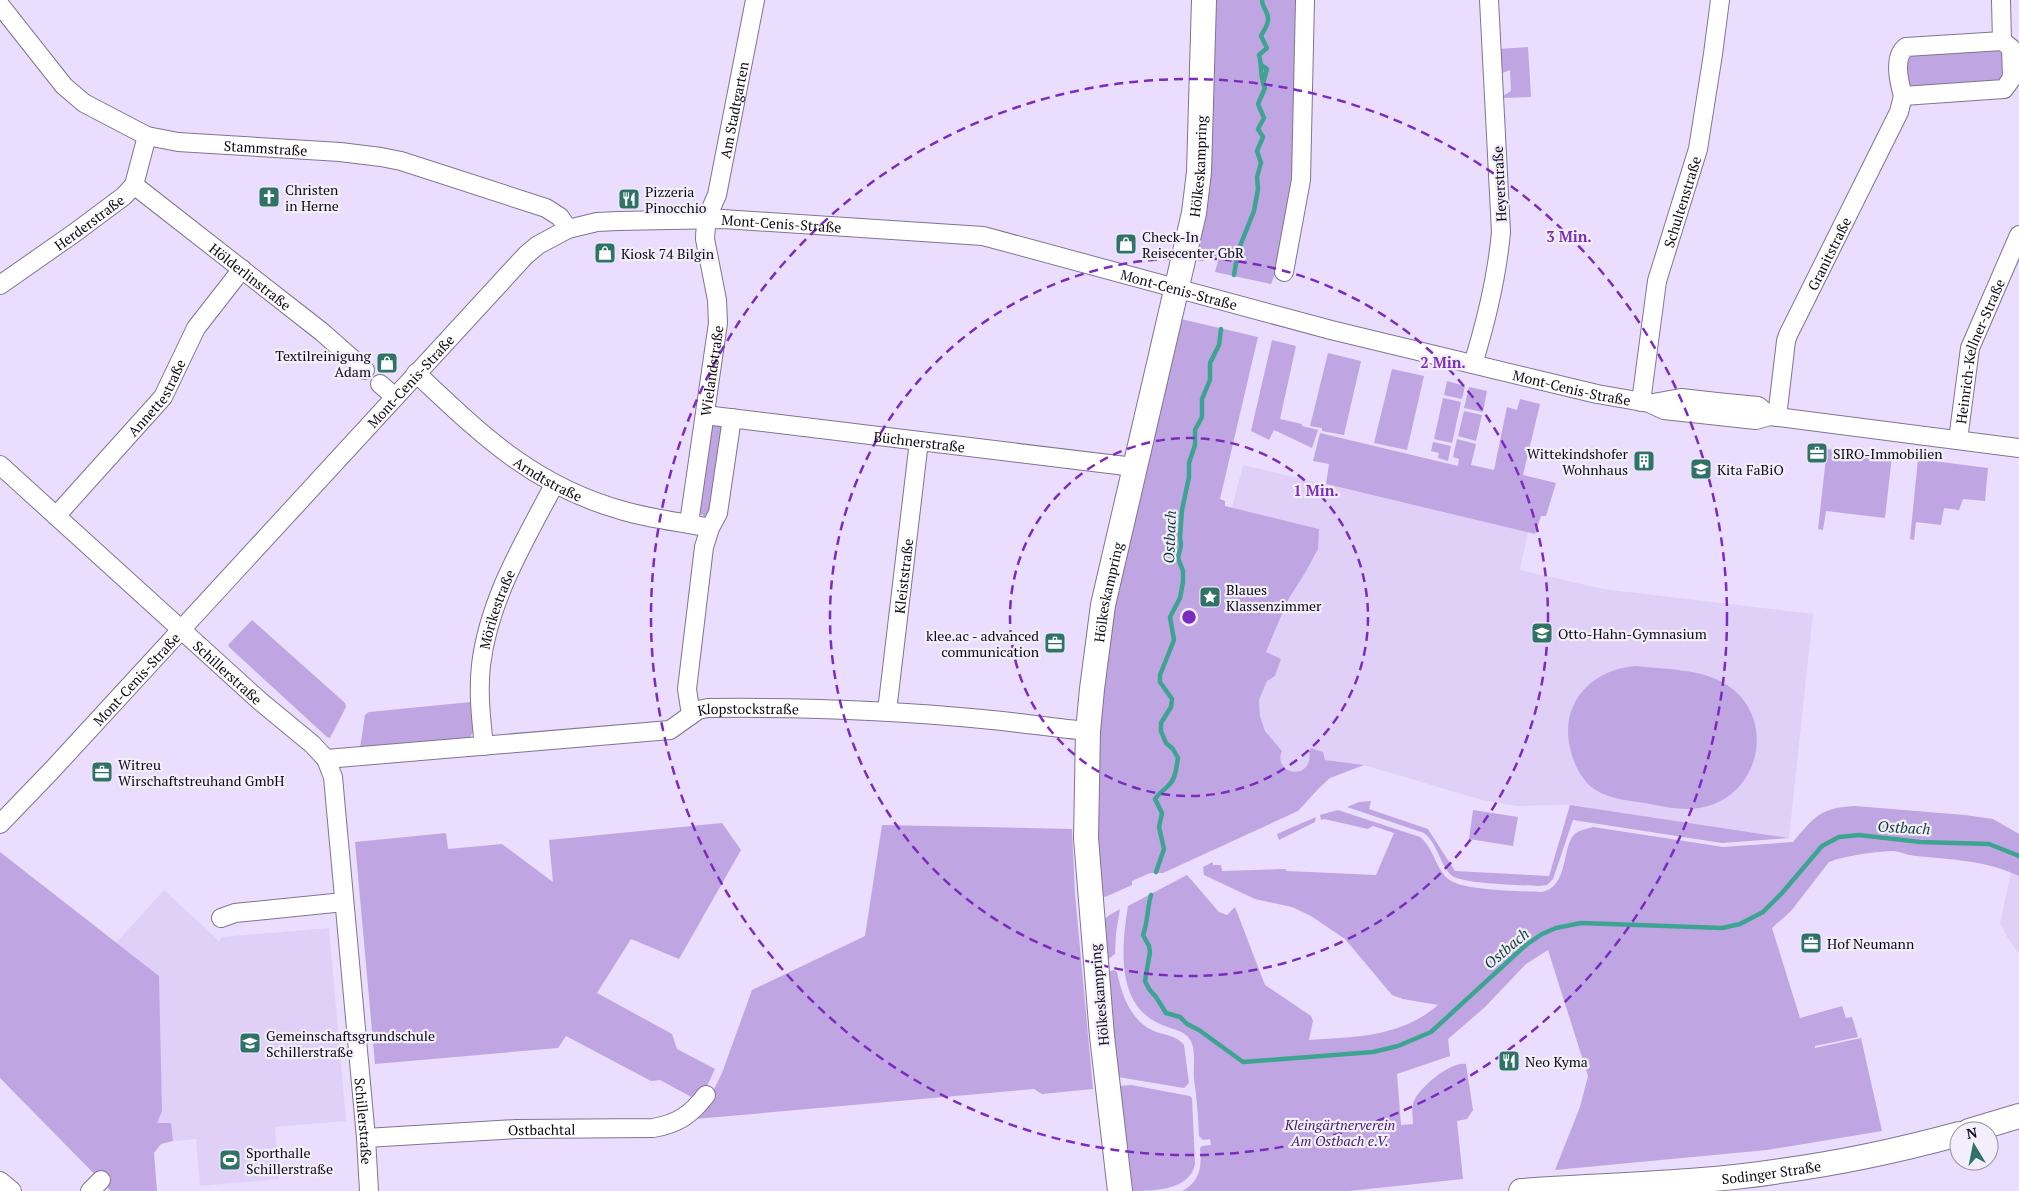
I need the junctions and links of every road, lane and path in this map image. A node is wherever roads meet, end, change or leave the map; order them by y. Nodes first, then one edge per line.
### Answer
1 (755, 0) edge
2 (1204, 0) edge
3 (1305, 0) edge
4 (1489, 0) edge
5 (1720, 0) edge
6 (2001, 0) edge
7 (0, 5) edge
8 (2011, 46) edge
9 (1903, 96) junction
10 (147, 136) junction
11 (134, 185) junction
12 (707, 219) junction
13 (568, 229) junction
14 (2019, 235) edge
15 (242, 269) junction
16 (1284, 272) dead end
17 (0, 285) edge
18 (1177, 288) junction
19 (1473, 364) junction
20 (365, 370) dead end
21 (416, 373) junction
22 (380, 384) dead end
23 (395, 397) junction
24 (1645, 403) junction
25 (705, 415) junction
26 (1774, 417) junction
27 (732, 418) junction
28 (1958, 440) junction
29 (919, 441) junction
30 (2019, 448) edge
31 (0, 465) edge
32 (1134, 466) junction
33 (554, 485) junction
34 (56, 516) junction
35 (689, 523) junction
36 (710, 528) junction
37 (181, 630) junction
38 (886, 711) junction
39 (691, 715) junction
40 (1088, 731) junction
41 (484, 746) junction
42 (326, 760) junction
43 (0, 824) edge
44 (344, 902) junction
45 (221, 918) dead end
46 (706, 1095) dead end
47 (2019, 1116) edge
48 (1999, 1122) edge
49 (2019, 1134) edge
50 (1949, 1136) edge
51 (366, 1138) junction
52 (1999, 1139) edge
53 (1949, 1153) edge
54 (0, 1180) edge
55 (12, 1191) edge
56 (369, 1191) edge
57 (1120, 1191) edge
58 (1522, 1191) edge
59 (1727, 1191) edge

1 - 12 street, Am Stadtgarten
2 - 18 main road, Hölkeskampring
3 - 16 street
4 - 19 street, Heyerstraße
5 - 24 street, Schultenstraße
6 - 8 street
7 - 10 street, Stammstraße
8 - 9 street
8 - 9 street, Granitstraße
9 - 26 street, Granitstraße
10 - 11 street, Herderstraße
10 - 13 street, Stammstraße
11 - 15 street, Hölderlinstraße
11 - 17 street, Herderstraße
12 - 13 street, Mont-Cenis-Straße
12 - 18 street, Mont-Cenis-Straße
12 - 25 street, Wielandstraße
13 - 21 street, Mont-Cenis-Straße
14 - 28 street, Heinrich-Kellner-Straße
15 - 20 street, Hölderlinstraße
15 - 34 street, Annettestraße
18 - 19 street, Mont-Cenis-Straße
18 - 32 main road, Hölkeskampring
19 - 24 street, Mont-Cenis-Straße
21 - 23 street, Mont-Cenis-Straße
21 - 33 street, Arndtstraße
22 - 23 street
23 - 37 street, Mont-Cenis-Straße
24 - 26 street, Mont-Cenis-Straße
25 - 27 street, Büchnerstraße
25 - 35 street, Wielandstraße
26 - 28 street, Mont-Cenis-Straße
27 - 29 street, Büchnerstraße
27 - 36 street, Wielandstraße
28 - 30 street, Mont-Cenis-Straße
29 - 32 street, Büchnerstraße
29 - 38 street, Kleiststraße
31 - 34 street, Schillerstraße
32 - 40 main road, Hölkeskampring
33 - 35 street, Arndtstraße
33 - 41 street, Mörikestraße
34 - 37 street, Schillerstraße
35 - 36 street, Arndtstraße
36 - 39 street, Wielandstraße
37 - 42 street, Schillerstraße
37 - 43 street, Mont-Cenis-Straße
38 - 39 street, Klopstockstraße
38 - 40 street, Klopstockstraße
39 - 41 street, Klopstockstraße
40 - 57 main road, Hölkeskampring
41 - 42 street, Klopstockstraße
42 - 44 street, Schillerstraße
44 - 45 street
44 - 51 street, Schillerstraße
46 - 51 street, Ostbachtal
47 - 48 main road
49 - 52 main road
50 - 58 main road, Sodinger Straße
51 - 56 street, Schillerstraße
53 - 59 main road, Sodinger Straße
54 - 55 street

